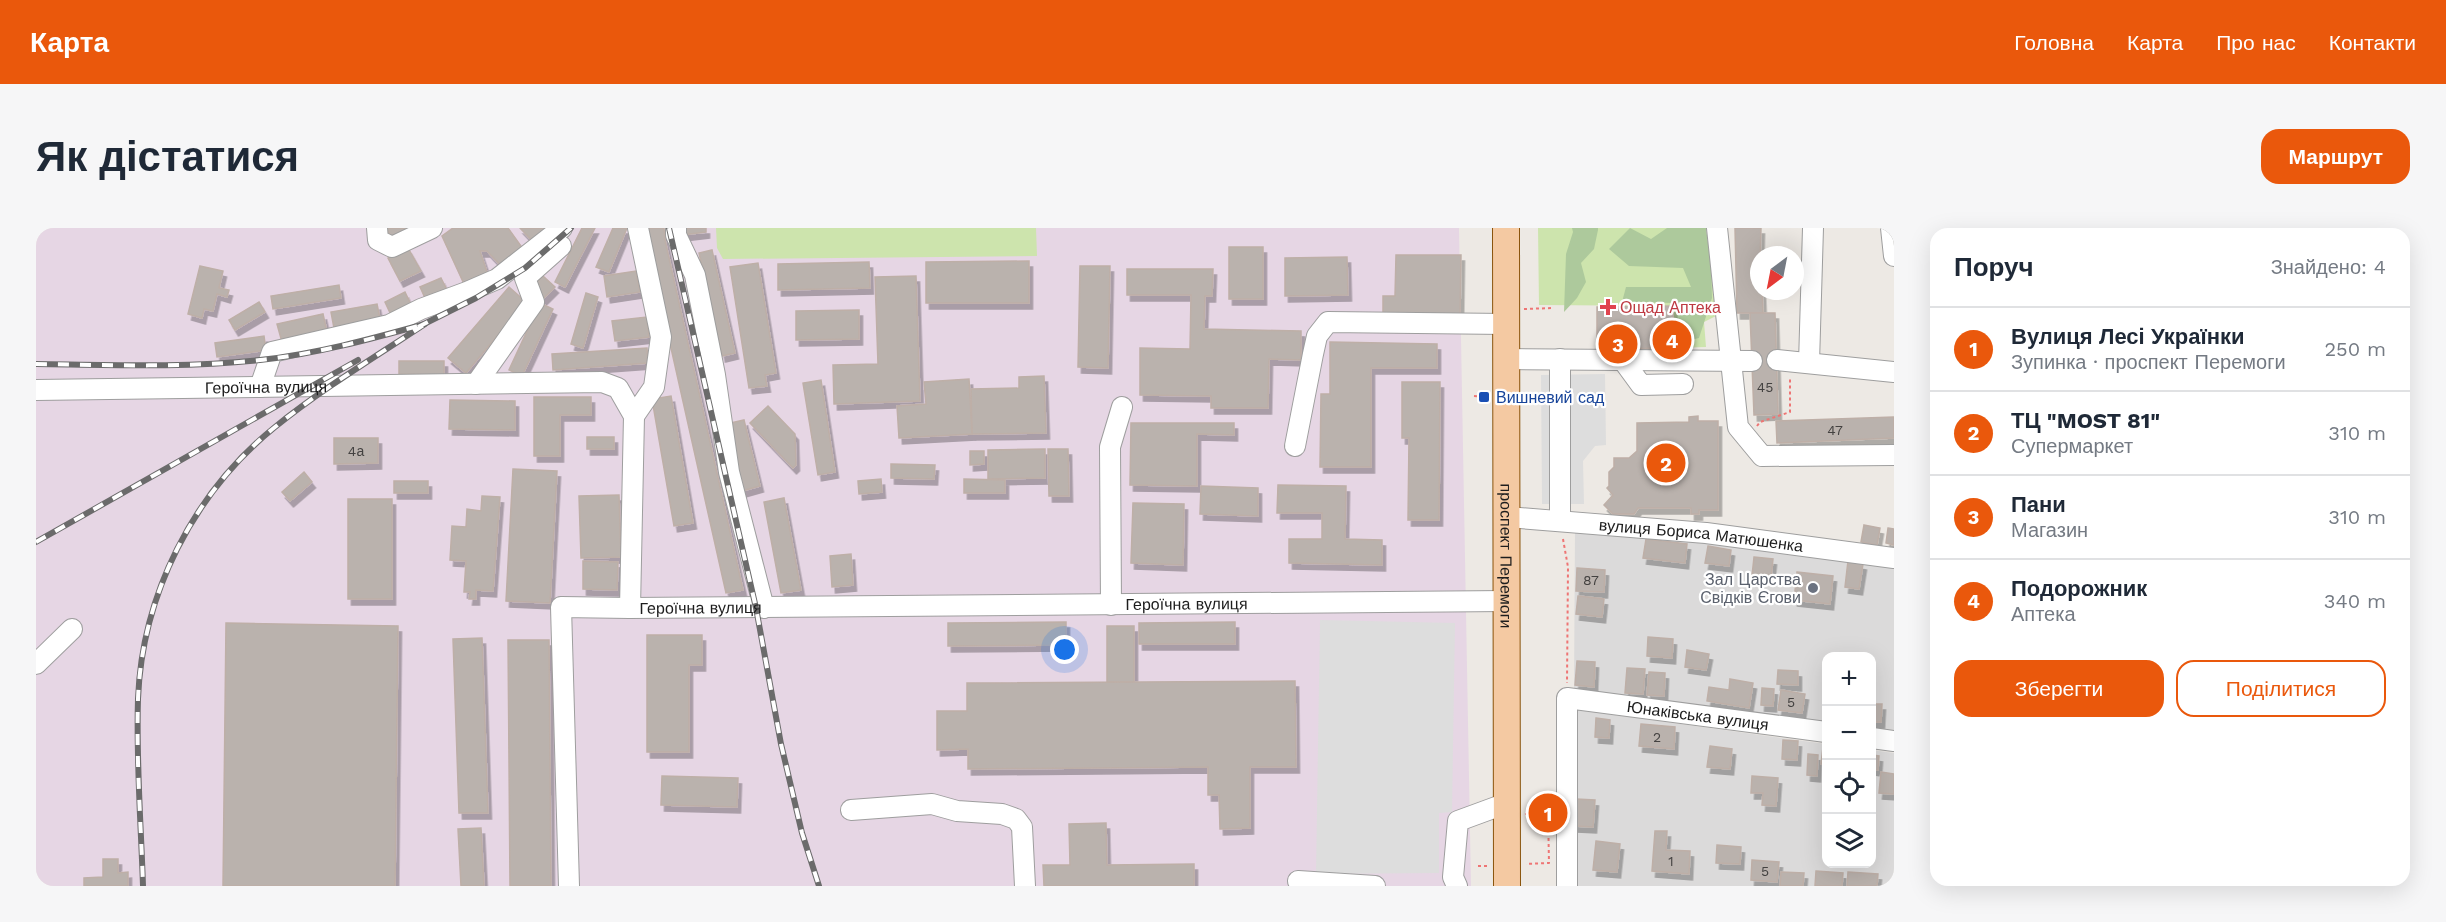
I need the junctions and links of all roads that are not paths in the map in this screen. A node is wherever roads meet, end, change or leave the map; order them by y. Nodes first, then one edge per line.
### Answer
1 (377, 228) edge
2 (432, 228) edge
3 (638, 228) edge
4 (676, 228) edge
5 (1506, 228) edge
6 (1717, 228) edge
7 (1813, 228) edge
8 (1891, 228) edge
9 (562, 237) edge
10 (1894, 256) edge
11 (1506, 317) junction
12 (1506, 359) junction
13 (1560, 359) junction
14 (1622, 359) junction
15 (1731, 359) junction
16 (1752, 360) dead end
17 (1894, 372) edge
18 (476, 384) junction
19 (1683, 384) dead end
20 (260, 387) junction
21 (36, 390) edge
22 (1122, 407) dead end
23 (634, 416) junction
24 (1296, 446) dead end
25 (1894, 455) edge
26 (1507, 517) junction
27 (1560, 520) junction
28 (1894, 558) edge
29 (1506, 601) junction
30 (1111, 605) junction
31 (630, 608) junction
32 (764, 608) junction
33 (72, 629) dead end
34 (36, 664) edge
35 (1822, 731) edge
36 (1876, 739) edge
37 (1894, 741) edge
38 (1507, 809) junction
39 (851, 810) dead end
40 (1507, 876) edge
41 (1299, 881) dead end
42 (569, 886) edge
43 (1025, 886) edge
44 (1375, 886) edge
45 (1457, 886) edge
46 (1567, 886) edge

1 - 2 street
3 - 23 street
4 - 32 street
5 - 11 main road, проспект Перемоги
6 - 15 street
7 - 17 street
8 - 10 street
9 - 18 street
9 - 20 street
11 - 12 main road, проспект Перемоги
11 - 24 street
12 - 13 street
12 - 26 main road, проспект Перемоги
13 - 14 street
13 - 27 street
14 - 15 street
14 - 19 street
15 - 16 street
15 - 25 street
18 - 20 street, Героїчна вулиця
18 - 23 street, Героїчна вулиця
20 - 21 street, Героїчна вулиця
22 - 30 street
23 - 31 street, Героїчна вулиця
26 - 27 street, вулиця Бориса Матюшенка
26 - 29 main road, проспект Перемоги
27 - 28 street, вулиця Бориса Матюшенка
29 - 30 street, Героїчна вулиця
29 - 38 main road, проспект Перемоги
30 - 32 street, Героїчна вулиця
31 - 32 street, Героїчна вулиця
31 - 42 street
33 - 34 street
35 - 46 street, Юнаківська вулиця
36 - 37 street
38 - 40 main road, проспект Перемоги
38 - 45 street
39 - 43 street
41 - 44 street

